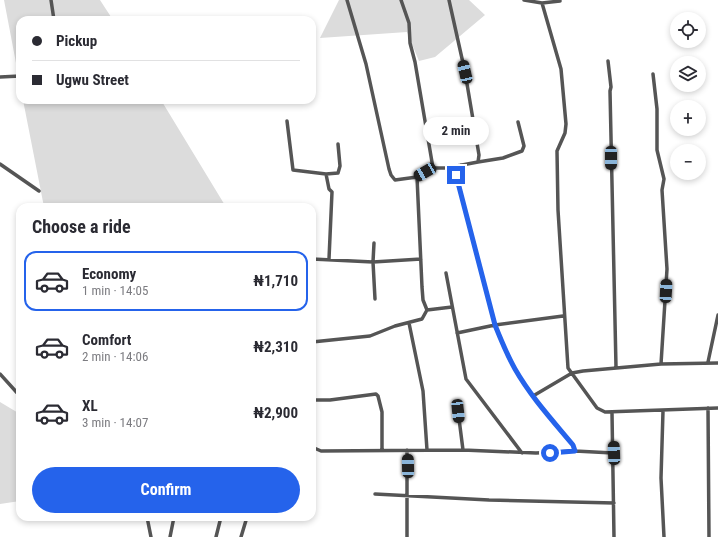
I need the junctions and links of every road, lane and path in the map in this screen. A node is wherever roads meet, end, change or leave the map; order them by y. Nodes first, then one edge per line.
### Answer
1 (51, 0) edge
2 (347, 0) edge
3 (402, 0) edge
4 (449, 0) edge
5 (524, 0) edge
6 (560, 1) dead end
7 (542, 2) edge
8 (53, 16) edge
9 (608, 61) dead end
10 (653, 74) dead end
11 (16, 76) edge
12 (0, 77) edge
13 (287, 121) dead end
14 (518, 122) dead end
15 (338, 144) dead end
16 (478, 162) junction
17 (0, 164) edge
18 (461, 165) junction
19 (433, 168) junction
20 (326, 174) junction
21 (417, 177) junction
22 (39, 191) dead end
23 (374, 243) dead end
24 (316, 259) edge
25 (329, 259) junction
26 (421, 259) junction
27 (373, 262) junction
28 (446, 273) dead end
29 (375, 299) dead end
30 (452, 307) junction
31 (427, 310) junction
32 (718, 315) edge
33 (563, 316) junction
34 (717, 320) edge
35 (409, 323) junction
36 (495, 325) junction
37 (457, 333) junction
38 (316, 342) edge
39 (708, 362) junction
40 (718, 363) edge
41 (660, 364) junction
42 (616, 367) junction
43 (0, 374) edge
44 (572, 374) junction
45 (16, 392) edge
46 (533, 396) junction
47 (316, 400) edge
48 (708, 408) junction
49 (718, 408) edge
50 (458, 411) dead end
51 (662, 411) junction
52 (612, 413) junction
53 (316, 448) edge
54 (382, 450) junction
55 (408, 450) junction
56 (427, 450) junction
57 (463, 450) junction
58 (575, 451) junction
59 (522, 453) junction
60 (614, 453) junction
61 (375, 494) dead end
62 (408, 496) junction
63 (614, 503) junction
64 (148, 521) edge
65 (173, 521) edge
66 (220, 521) edge
67 (246, 521) edge
68 (151, 537) edge
69 (170, 537) edge
70 (216, 537) edge
71 (241, 537) edge
72 (407, 537) edge
73 (614, 537) edge
74 (664, 537) edge
75 (709, 537) edge

1 - 8 street
2 - 21 street
3 - 19 street
4 - 16 street
5 - 7 street
6 - 7 street
7 - 33 street
9 - 42 street
10 - 41 street
11 - 12 street
13 - 20 street
14 - 16 street
15 - 20 street
16 - 18 street
17 - 22 street
18 - 19 street
18 - 36 street
19 - 21 street
20 - 25 street
21 - 26 street
23 - 27 street
24 - 25 street
25 - 27 street
26 - 27 street
26 - 31 street
27 - 29 street
28 - 30 street
30 - 31 street
30 - 37 street
31 - 35 street
32 - 34 street
33 - 36 street
33 - 44 street
34 - 39 street
35 - 38 street
35 - 56 street
36 - 37 street
36 - 46 street
37 - 59 street
39 - 40 street
39 - 41 street
41 - 42 street
42 - 44 street
43 - 45 street
44 - 46 street
44 - 52 street
46 - 58 street
47 - 54 street
48 - 49 street
48 - 51 street
48 - 75 street
50 - 57 street
51 - 52 street
51 - 74 street
52 - 60 street
53 - 54 street
54 - 55 street
55 - 56 street
55 - 62 street
56 - 57 street
57 - 59 street
58 - 59 street
58 - 60 street
60 - 63 street
61 - 62 street
62 - 63 street
62 - 72 street
63 - 73 street
64 - 68 street
65 - 69 street
66 - 70 street
67 - 71 street

